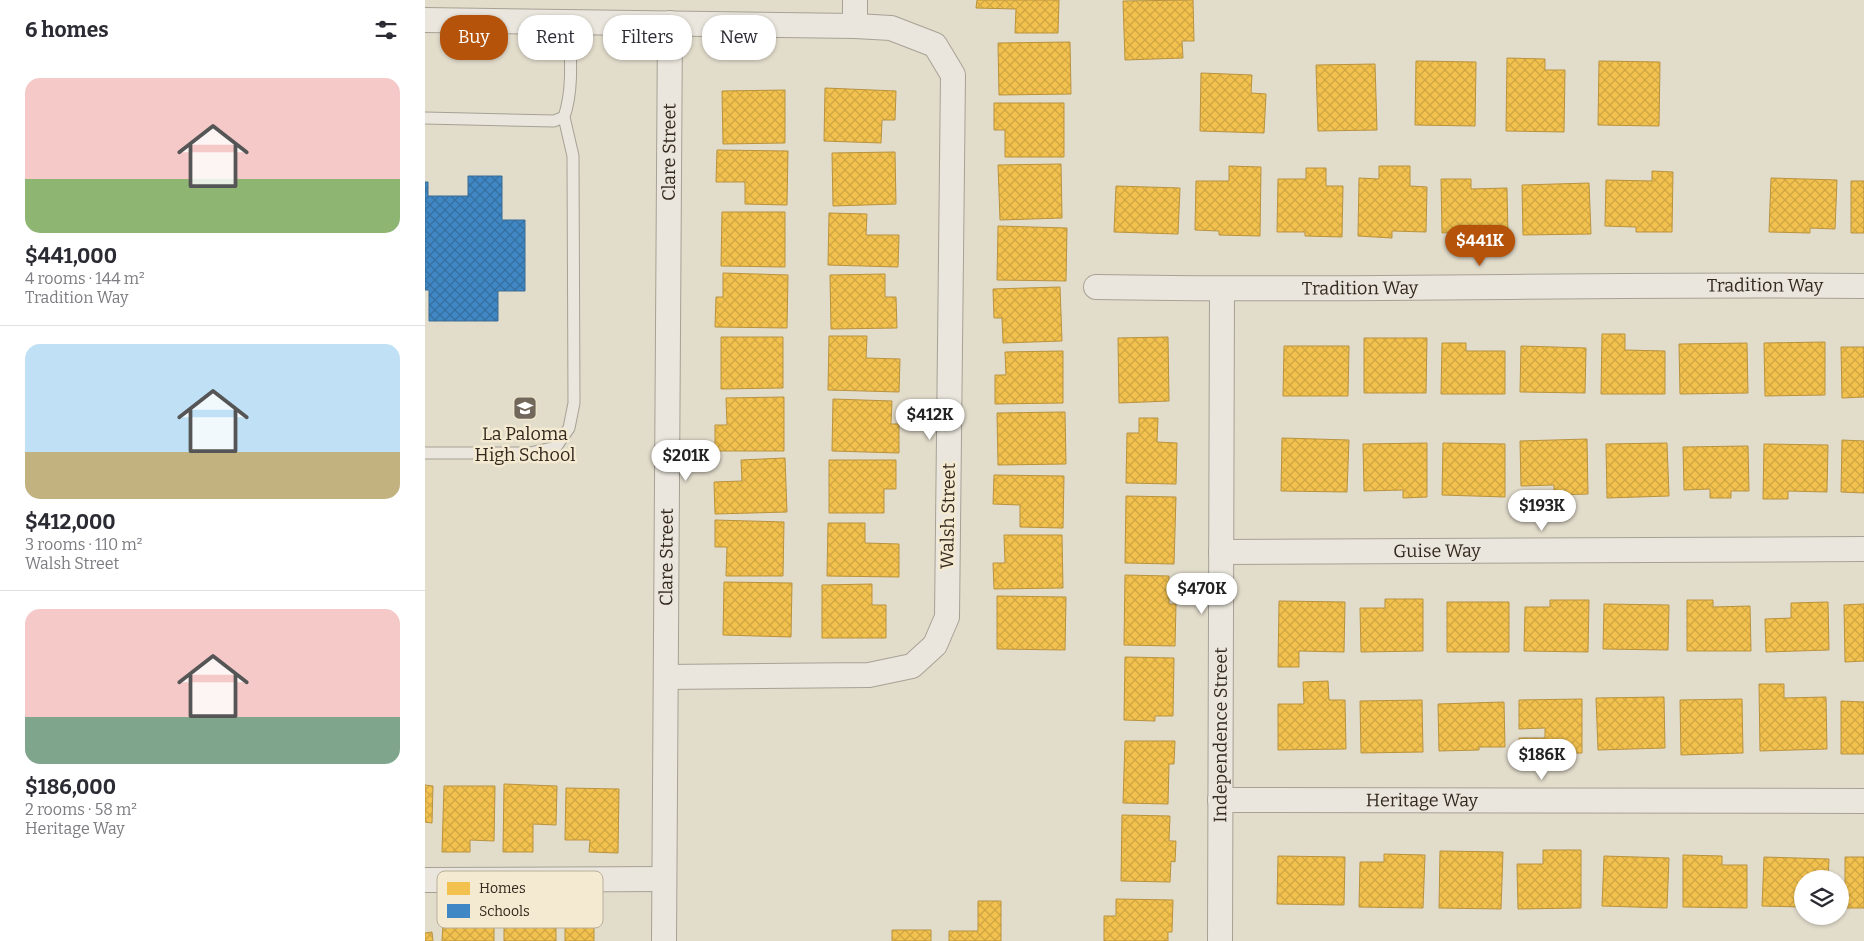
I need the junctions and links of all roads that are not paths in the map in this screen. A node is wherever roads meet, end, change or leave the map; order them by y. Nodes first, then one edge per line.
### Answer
1 (855, 0) edge
2 (425, 20) edge
3 (518, 21) edge
4 (692, 23) edge
5 (855, 26) junction
6 (570, 60) edge
7 (669, 60) edge
8 (564, 117) junction
9 (425, 118) edge
10 (1864, 286) edge
11 (1096, 287) dead end
12 (1222, 290) junction
13 (425, 453) edge
14 (1864, 549) edge
15 (1221, 552) junction
16 (665, 677) junction
17 (1220, 800) junction
18 (1864, 801) edge
19 (603, 880) edge
20 (664, 880) junction
21 (664, 941) edge
22 (1220, 941) edge

1 - 5 street
2 - 3 street, Walsh Street
4 - 5 street, Walsh Street
5 - 16 street, Walsh Street
6 - 8 lane
7 - 16 street, Clare Street
8 - 9 lane
8 - 13 lane
10 - 12 street, Tradition Way
11 - 12 street, Tradition Way
12 - 15 street, Independence Street
14 - 15 street, Guise Way
15 - 17 street, Independence Street
16 - 20 street, Clare Street
17 - 18 street, Heritage Way
17 - 22 street, Independence Street
19 - 20 street
20 - 21 street, Clare Street

